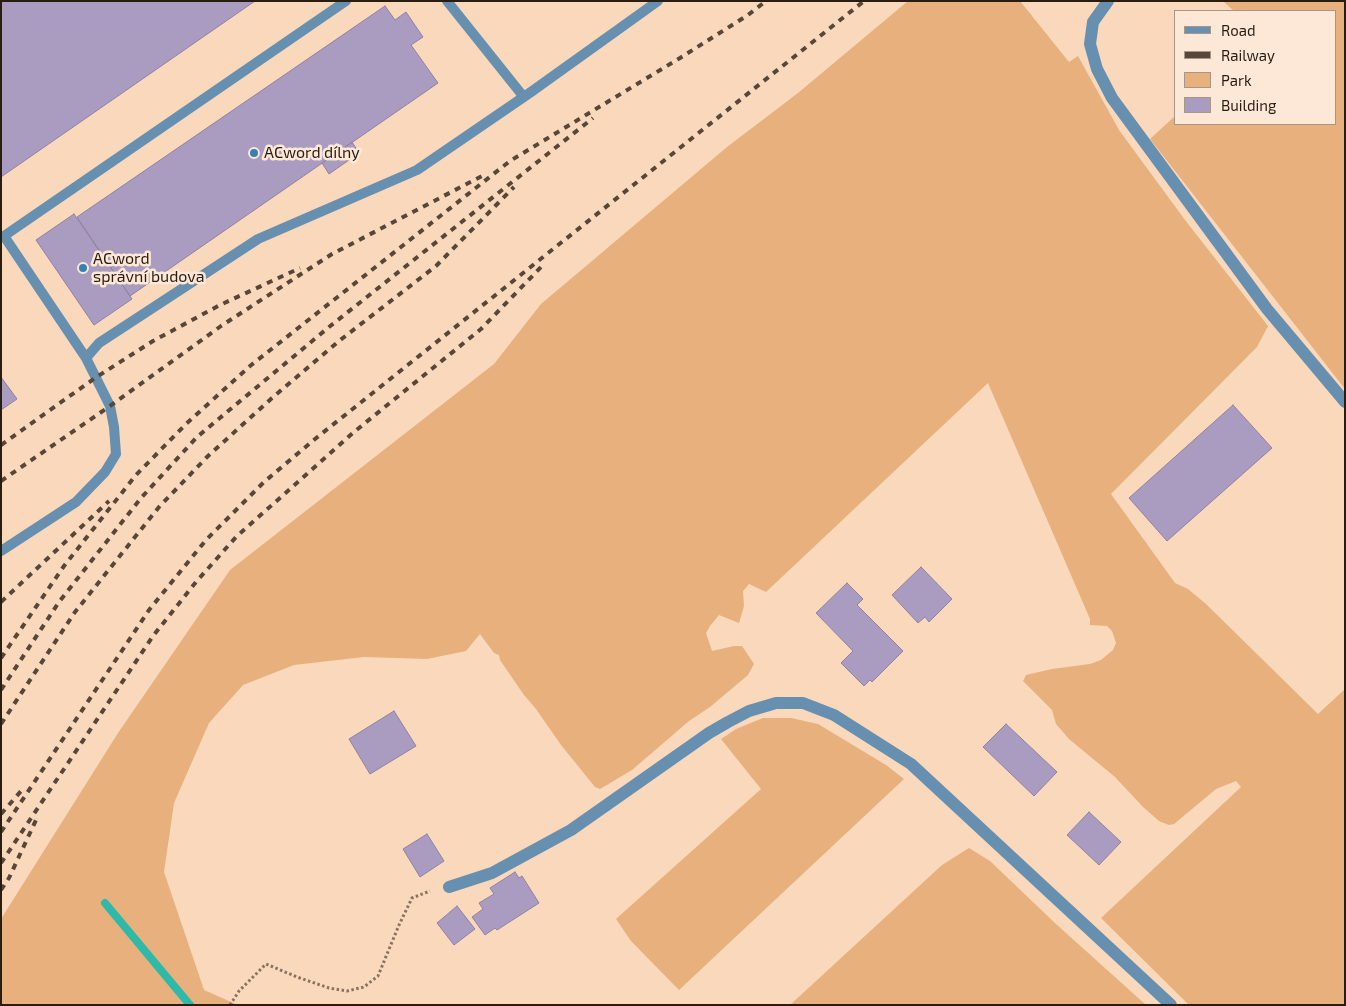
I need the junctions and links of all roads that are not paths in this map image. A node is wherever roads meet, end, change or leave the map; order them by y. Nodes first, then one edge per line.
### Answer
1 (346, 1) edge
2 (447, 1) edge
3 (658, 1) edge
4 (1108, 1) edge
5 (523, 96) junction
6 (86, 358) junction
7 (1345, 402) edge
8 (1, 551) edge
9 (449, 888) road end
10 (1171, 1005) edge

1 - 6 lane
2 - 5 lane
3 - 5 lane
4 - 7 street
5 - 6 lane
6 - 8 lane
9 - 10 street

